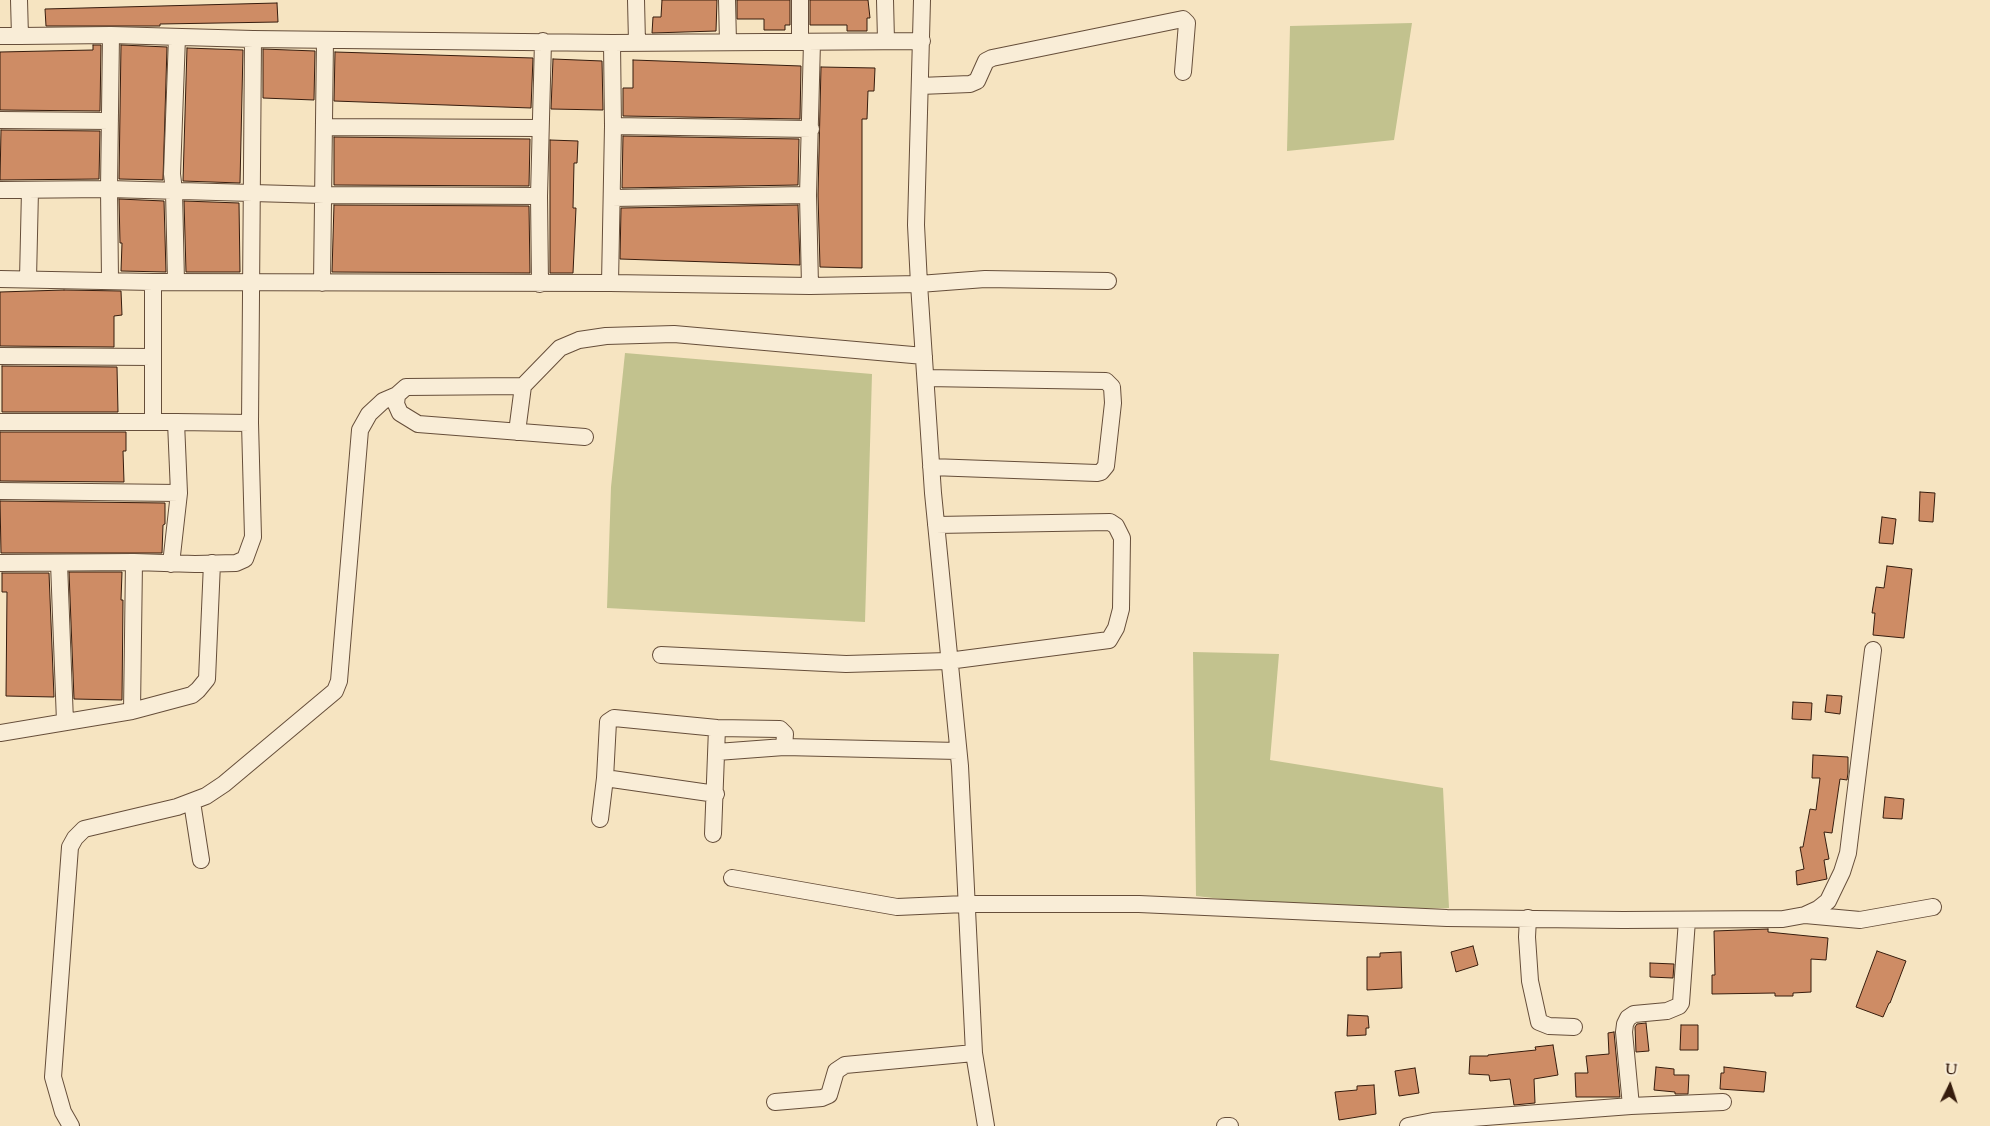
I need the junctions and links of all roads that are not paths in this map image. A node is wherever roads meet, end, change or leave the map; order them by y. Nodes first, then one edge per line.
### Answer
1 (19, 0) edge
2 (636, 0) edge
3 (727, 0) edge
4 (800, 0) edge
5 (885, 0) edge
6 (922, 0) edge
7 (111, 34) junction
8 (0, 36) edge
9 (20, 36) junction
10 (177, 37) junction
11 (253, 40) junction
12 (325, 40) junction
13 (886, 40) junction
14 (922, 41) junction
15 (543, 42) junction
16 (637, 42) junction
17 (728, 42) junction
18 (806, 42) junction
19 (612, 43) junction
20 (1183, 72) dead end
21 (920, 86) junction
22 (0, 120) edge
23 (110, 121) junction
24 (613, 126) junction
25 (325, 127) junction
26 (540, 128) junction
27 (811, 130) junction
28 (109, 189) junction
29 (0, 190) edge
30 (30, 190) junction
31 (174, 191) junction
32 (251, 193) junction
33 (324, 195) junction
34 (808, 195) junction
35 (538, 196) junction
36 (612, 198) junction
37 (0, 279) edge
38 (28, 279) junction
39 (110, 280) junction
40 (1108, 281) dead end
41 (153, 282) junction
42 (176, 282) junction
43 (250, 282) junction
44 (322, 283) junction
45 (610, 283) junction
46 (540, 284) junction
47 (920, 284) junction
48 (810, 286) junction
49 (0, 356) edge
50 (924, 356) junction
51 (153, 357) junction
52 (926, 378) junction
53 (523, 386) junction
54 (397, 395) junction
55 (0, 422) edge
56 (153, 422) junction
57 (176, 422) junction
58 (250, 422) junction
59 (517, 432) junction
60 (585, 437) dead end
61 (931, 467) junction
62 (0, 491) edge
63 (179, 493) junction
64 (936, 525) junction
65 (134, 562) junction
66 (59, 563) junction
67 (212, 563) junction
68 (0, 564) edge
69 (171, 564) junction
70 (1873, 650) dead end
71 (662, 655) dead end
72 (948, 661) junction
73 (132, 711) junction
74 (65, 722) junction
75 (717, 728) junction
76 (0, 732) edge
77 (784, 748) junction
78 (958, 751) junction
79 (717, 752) junction
80 (605, 778) junction
81 (716, 794) junction
82 (192, 802) junction
83 (600, 819) dead end
84 (713, 834) dead end
85 (201, 860) dead end
86 (732, 878) dead end
87 (966, 904) junction
88 (1933, 906) dead end
89 (1805, 915) junction
90 (1528, 918) junction
91 (1687, 920) junction
92 (1574, 1027) dead end
93 (974, 1053) junction
94 (775, 1102) dead end
95 (1723, 1102) dead end
96 (1631, 1106) junction
97 (71, 1126) edge
98 (986, 1126) edge
99 (1225, 1126) edge
100 (1230, 1126) edge
101 (1408, 1126) edge

1 - 9 street
2 - 16 street
3 - 17 street
4 - 18 street
5 - 13 street
6 - 14 street
7 - 9 street
7 - 10 street
7 - 23 street
8 - 9 street
10 - 11 street
10 - 31 street
11 - 12 street
11 - 32 street
12 - 15 street
12 - 25 street
13 - 14 street
13 - 18 street
14 - 21 street
15 - 19 street
15 - 26 street
16 - 17 street
16 - 19 street
17 - 18 street
18 - 27 street
19 - 24 street
20 - 21 street
21 - 47 street
22 - 23 street
23 - 28 street
24 - 27 street
24 - 36 street
25 - 26 street
25 - 33 street
26 - 35 street
27 - 34 street
28 - 30 street
28 - 31 street
28 - 39 street
29 - 30 street
30 - 38 street
31 - 32 street
31 - 42 street
32 - 33 street
32 - 43 street
33 - 35 street
33 - 44 street
34 - 36 street
34 - 48 street
35 - 46 street
36 - 45 street
37 - 38 street
38 - 39 street
39 - 41 street
40 - 47 street
41 - 42 street
41 - 51 street
42 - 43 street
43 - 44 street
43 - 58 street
44 - 46 street
45 - 46 street
45 - 48 street
47 - 48 street
47 - 50 street
49 - 51 street
50 - 52 street
50 - 53 street
51 - 56 street
52 - 61 street
52 - 61 street
53 - 54 street
53 - 59 street
54 - 59 street
54 - 82 street
55 - 56 street
56 - 57 street
57 - 58 street
57 - 63 street
58 - 67 street
59 - 60 street
61 - 64 street
62 - 63 street
63 - 69 street
64 - 72 street
64 - 72 street
65 - 66 street
65 - 69 street
65 - 73 street
66 - 68 street
66 - 74 street
67 - 69 street
67 - 73 street
70 - 89 street
71 - 72 street
72 - 78 street
73 - 74 street
74 - 76 street
75 - 77 street
75 - 79 street
75 - 80 street
77 - 78 street
77 - 79 street
78 - 87 street
79 - 81 street
80 - 81 street
80 - 83 street
81 - 84 street
82 - 85 street
82 - 97 street
86 - 87 street
87 - 90 street
87 - 93 street
88 - 89 street
89 - 91 street
90 - 91 street
90 - 92 street
91 - 96 street
93 - 94 street
93 - 98 street
95 - 96 street
96 - 101 street
99 - 100 street

